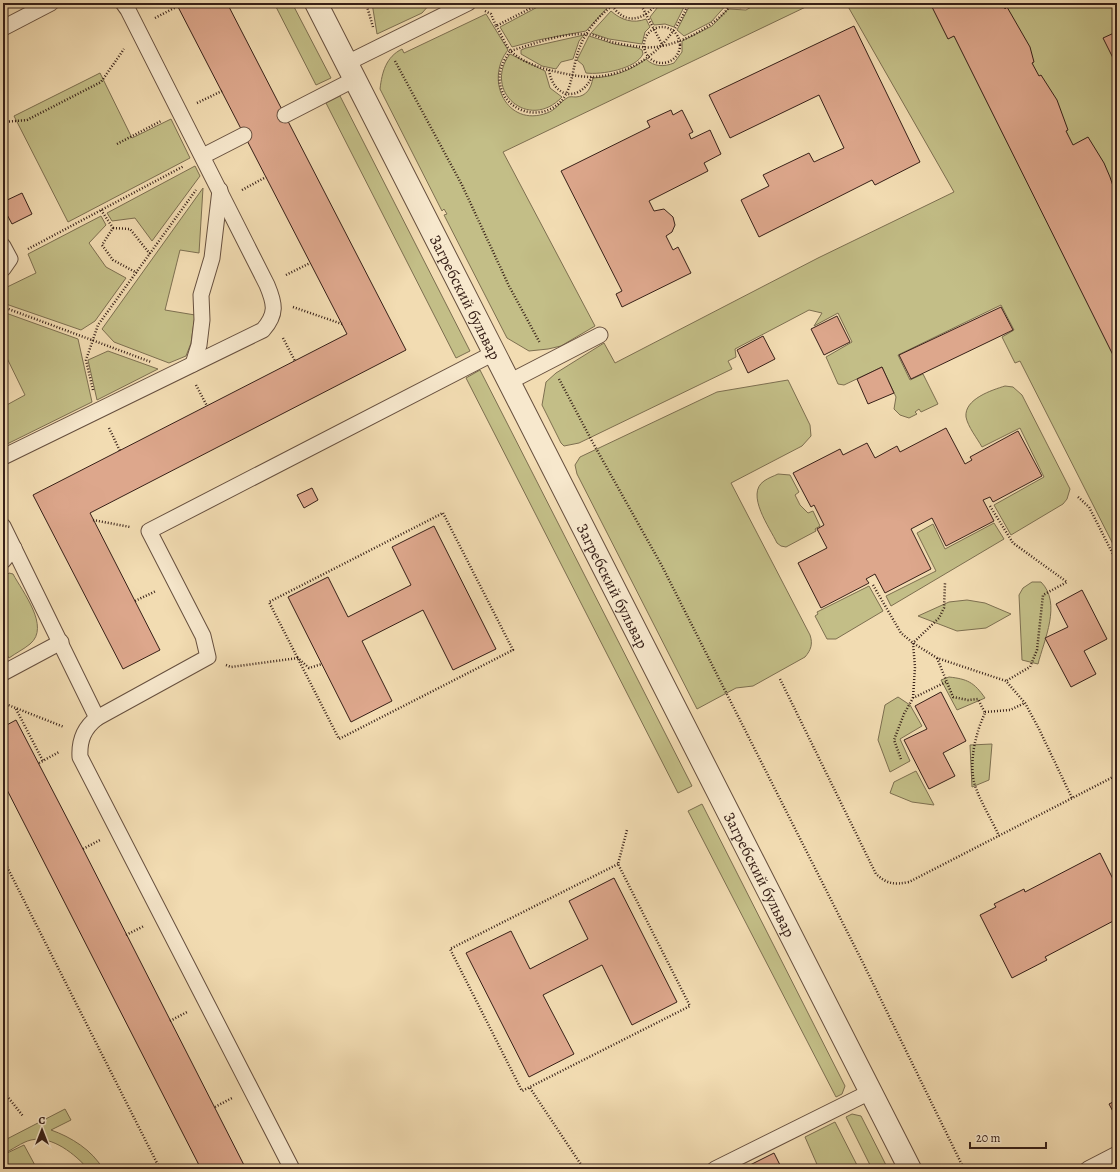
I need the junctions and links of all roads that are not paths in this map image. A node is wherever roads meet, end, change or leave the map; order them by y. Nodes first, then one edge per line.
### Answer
1 (51, 3) edge
2 (122, 3) edge
3 (316, 3) edge
4 (464, 7) edge
5 (3, 28) edge
6 (351, 71) junction
7 (285, 115) dead end
8 (244, 135) dead end
9 (203, 156) junction
10 (222, 194) junction
11 (3, 246) edge
12 (3, 269) edge
13 (600, 335) dead end
14 (494, 353) junction
15 (193, 364) junction
16 (509, 382) junction
17 (3, 457) edge
18 (3, 526) edge
19 (14, 548) junction
20 (3, 561) edge
21 (61, 642) junction
22 (3, 673) edge
23 (97, 718) junction
24 (870, 1092) junction
25 (1117, 1154) edge
26 (292, 1169) edge
27 (715, 1169) edge
28 (910, 1169) edge
29 (1088, 1169) edge

1 - 5 lane
2 - 9 lane
3 - 6 street, Загребский бульвар
4 - 6 lane
6 - 7 lane
6 - 14 street, Загребский бульвар
8 - 9 lane
9 - 10 lane
10 - 15 lane
10 - 15 lane
11 - 12 lane
13 - 16 lane
14 - 16 street, Загребский бульвар
14 - 23 lane
15 - 17 lane
16 - 24 street, Загребский бульвар
18 - 19 lane
19 - 20 lane
19 - 21 lane
21 - 22 lane
21 - 23 lane
23 - 26 lane
24 - 27 lane
24 - 28 street, Загребский бульвар
25 - 29 lane

